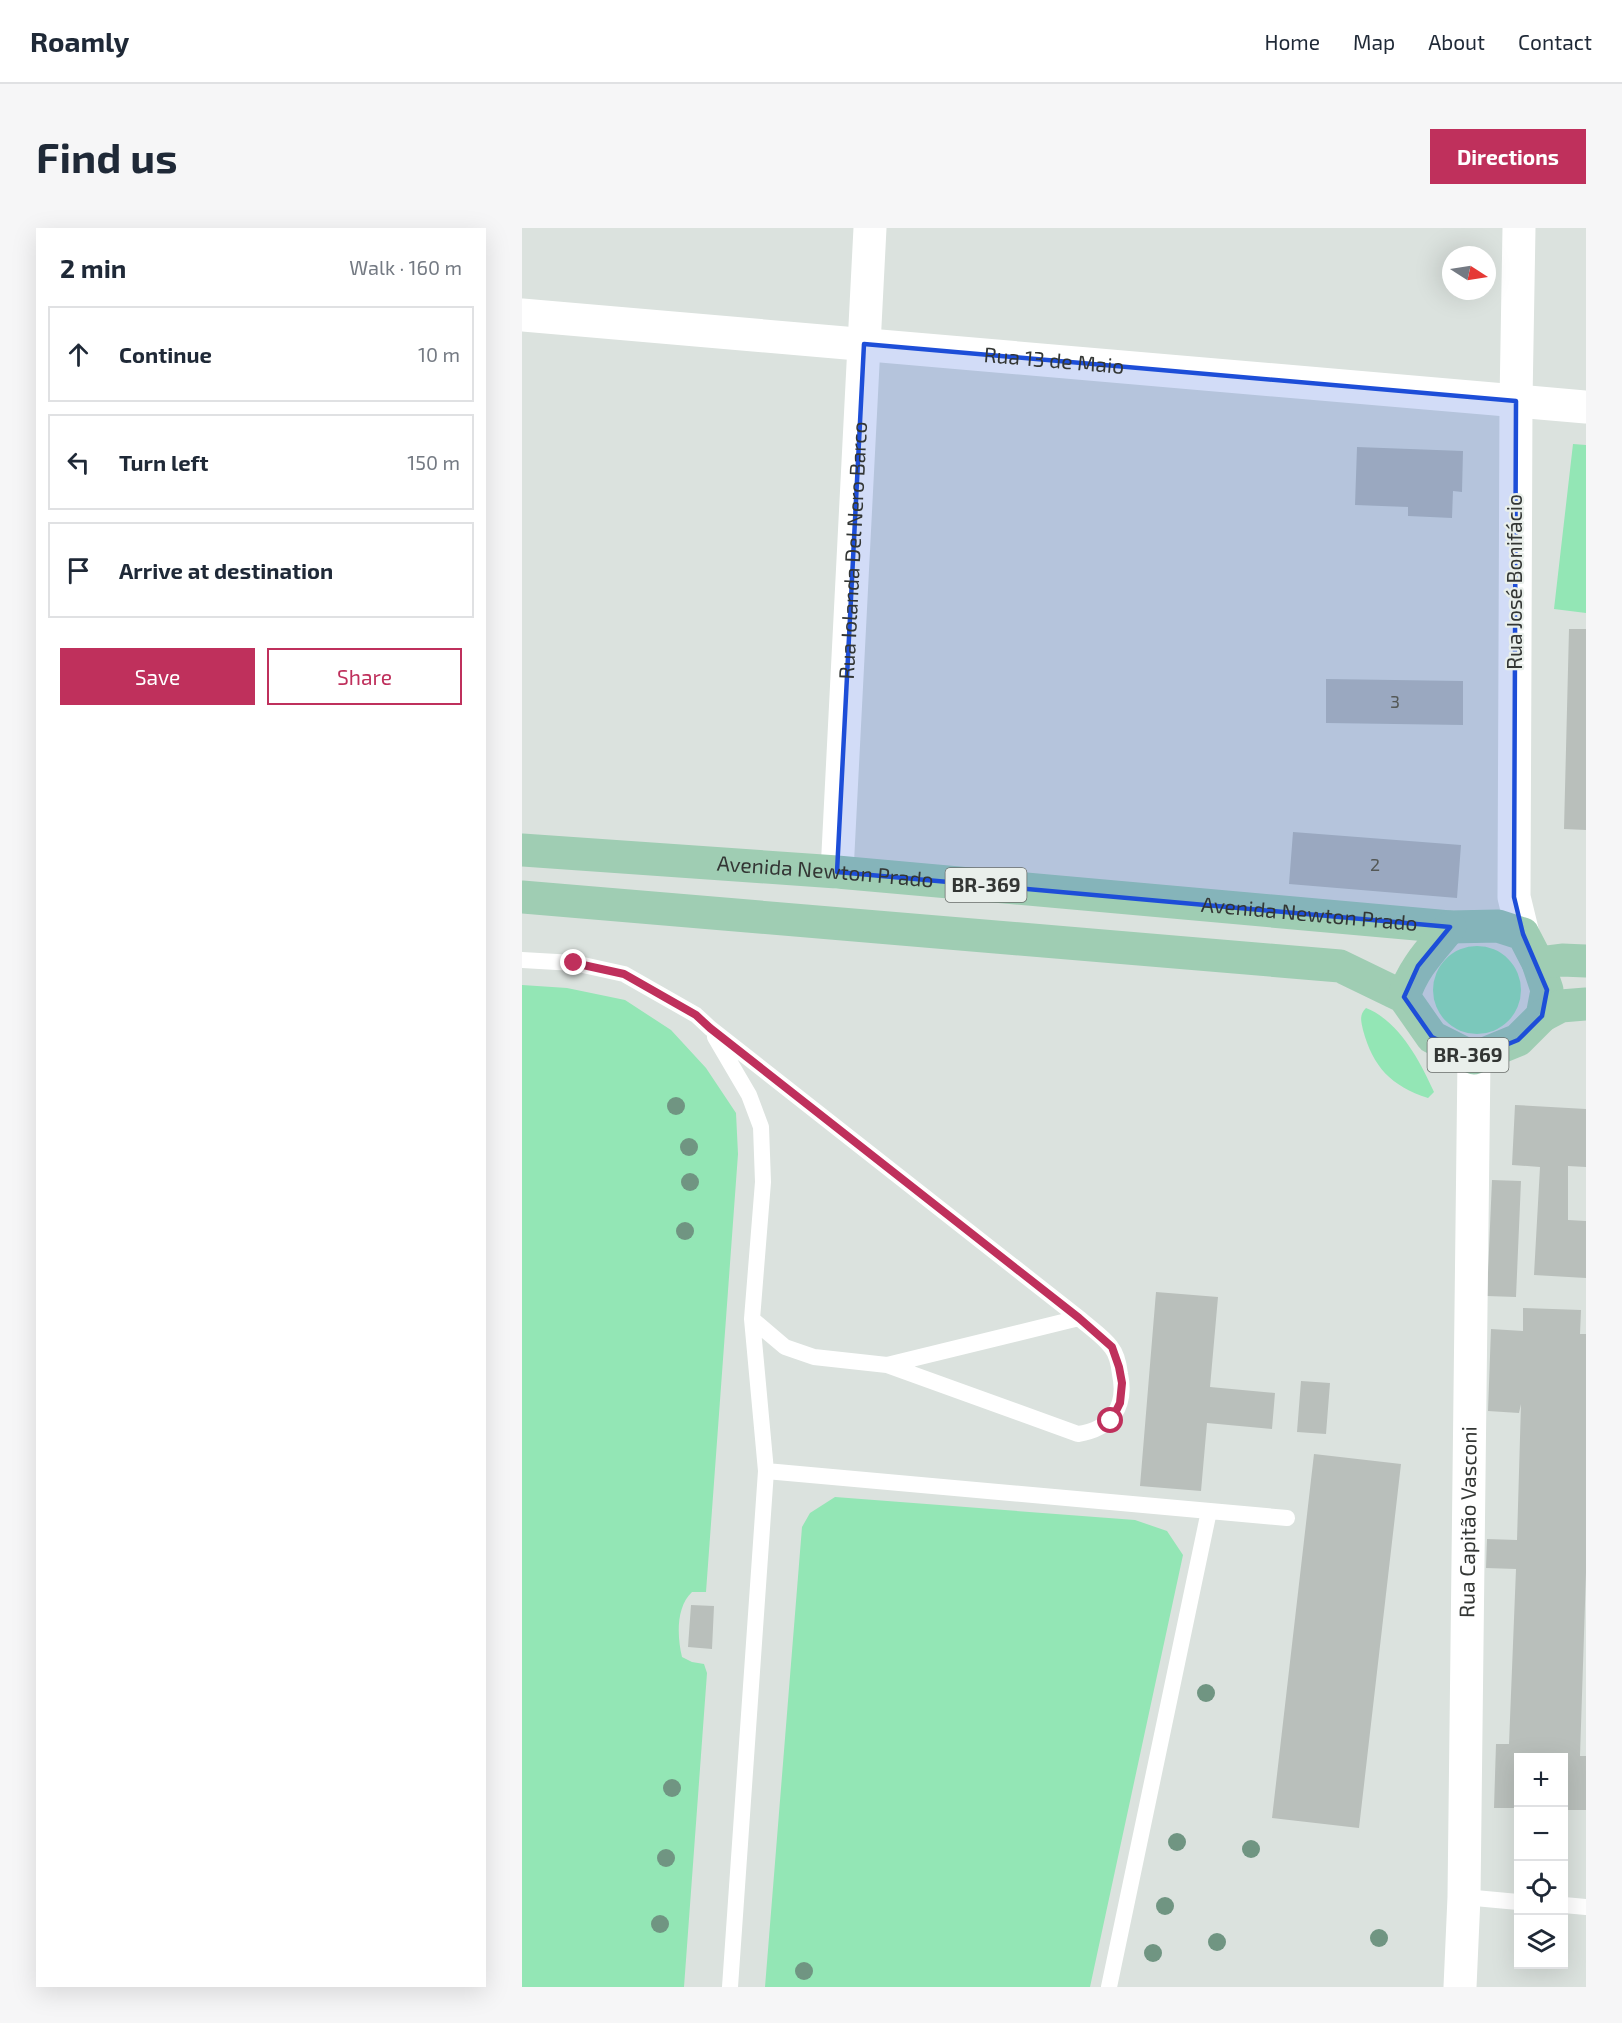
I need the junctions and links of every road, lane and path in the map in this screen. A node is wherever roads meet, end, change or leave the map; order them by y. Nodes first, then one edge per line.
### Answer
1 (870, 228) edge
2 (1519, 228) edge
3 (522, 315) edge
4 (864, 344) junction
5 (1516, 401) junction
6 (1586, 407) edge
7 (522, 850) edge
8 (837, 872) junction
9 (522, 897) edge
10 (1450, 927) junction
11 (1523, 934) junction
12 (522, 960) edge
13 (1586, 961) edge
14 (1538, 963) junction
15 (1404, 997) junction
16 (1586, 1004) edge
17 (1542, 1016) junction
18 (710, 1028) junction
19 (1474, 1058) junction
20 (1079, 1318) junction
21 (752, 1319) junction
22 (887, 1365) junction
23 (766, 1471) junction
24 (1209, 1511) junction
25 (1287, 1518) dead end
26 (1464, 1897) junction
27 (1514, 1902) edge
28 (1568, 1905) edge
29 (1586, 1907) edge
30 (730, 1987) edge
31 (1109, 1987) edge
32 (1460, 1987) edge

1 - 4 street, Rua Iolanda Del Nero Barco
2 - 5 street, Rua José Bonifácio
3 - 4 street, Rua 13 de Maio
4 - 5 street, Rua 13 de Maio
4 - 8 street, Rua Iolanda Del Nero Barco
5 - 6 street, Rua 13 de Maio
5 - 11 street, Rua José Bonifácio
7 - 8 main road, Avenida Newton Prado / BR-369
8 - 10 main road, Avenida Newton Prado / BR-369
9 - 15 main road, BR-369
10 - 11 main road, BR-369
10 - 15 main road
11 - 14 main road
12 - 18 lane
13 - 14 main road
14 - 17 main road
15 - 19 main road, BR-369
16 - 17 main road, BR-369
17 - 19 main road, BR-369
18 - 20 lane
18 - 21 lane
19 - 26 street, Rua Capitão Vasconi
20 - 22 lane
20 - 22 lane
21 - 22 lane
21 - 23 lane
23 - 24 lane
23 - 30 lane
24 - 25 lane
24 - 31 lane
26 - 27 lane
26 - 32 street, Rua Capitão Vasconi
28 - 29 lane

